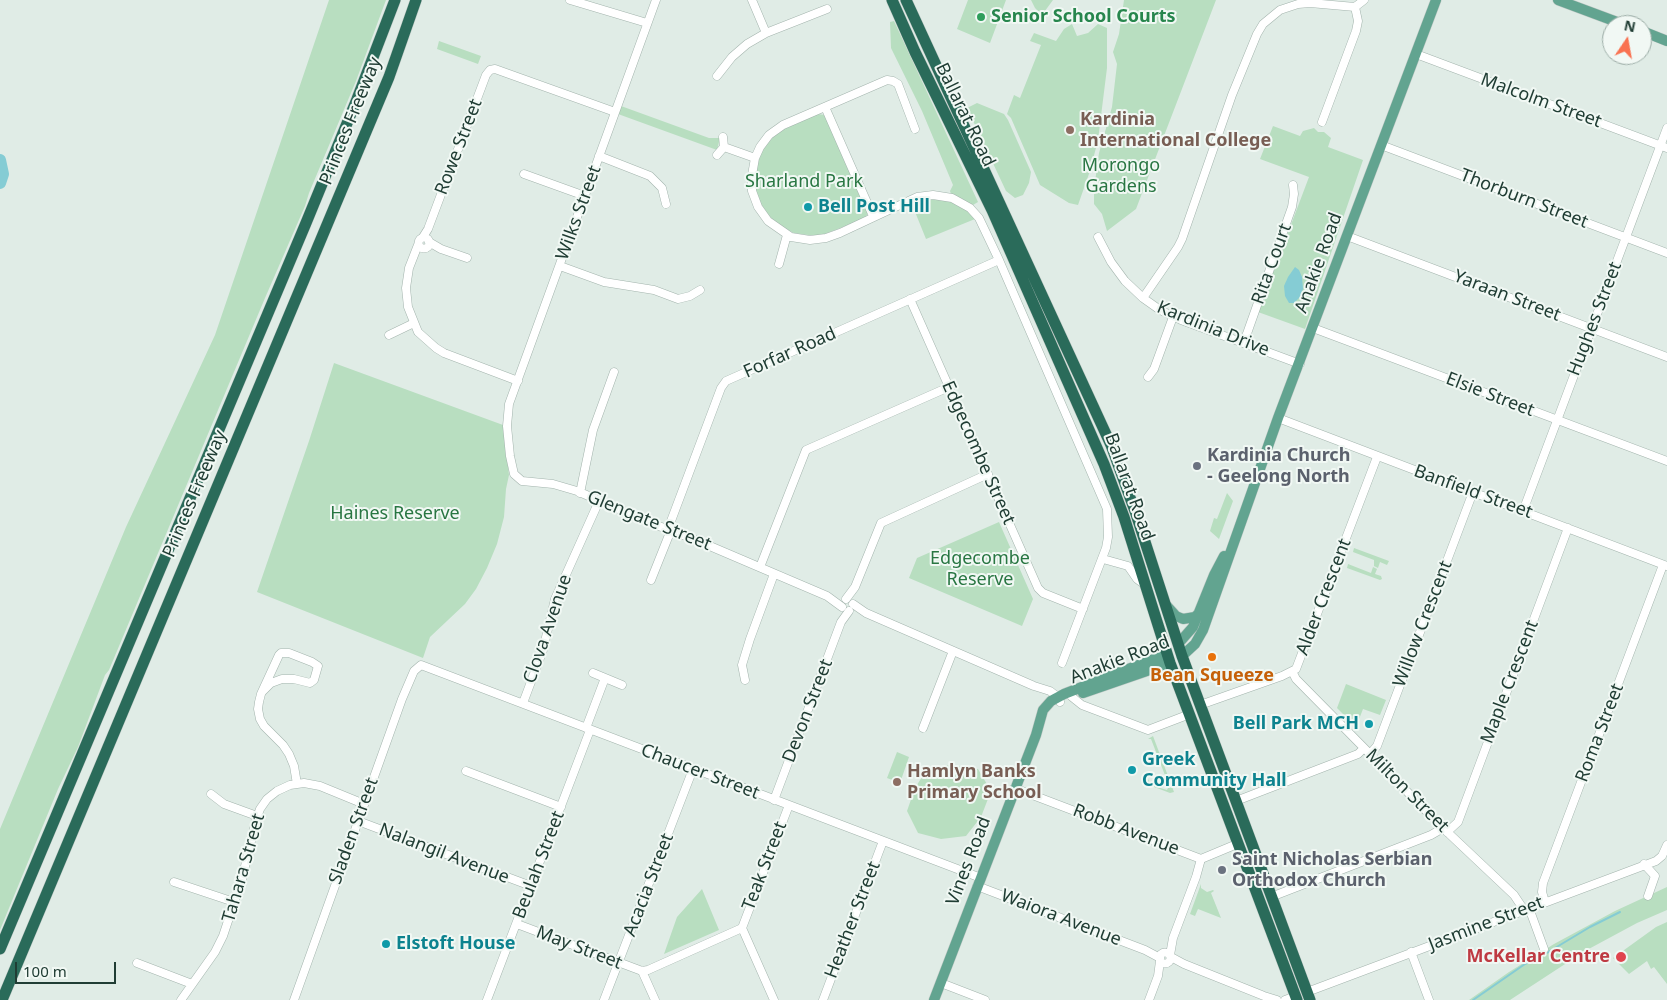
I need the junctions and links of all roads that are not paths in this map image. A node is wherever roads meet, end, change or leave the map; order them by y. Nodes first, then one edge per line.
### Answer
1 (395, 0) edge
2 (416, 0) edge
3 (570, 0) edge
4 (656, 0) edge
5 (752, 0) edge
6 (892, 0) edge
7 (906, 0) edge
8 (1364, 0) edge
9 (1436, 0) edge
10 (1558, 0) edge
11 (1285, 3) edge
12 (1355, 8) junction
13 (827, 9) dead end
14 (1602, 16) edge
15 (648, 23) junction
16 (766, 33) junction
17 (1652, 36) edge
18 (1667, 41) edge
19 (1416, 54) junction
20 (717, 76) dead end
21 (826, 107) junction
22 (615, 112) junction
23 (1322, 122) dead end
24 (1667, 128) edge
25 (915, 129) dead end
26 (723, 137) dead end
27 (1381, 145) junction
28 (1664, 146) edge
29 (724, 147) junction
30 (717, 155) dead end
31 (599, 156) junction
32 (755, 158) junction
33 (524, 174) dead end
34 (1293, 185) dead end
35 (585, 196) junction
36 (666, 204) dead end
37 (874, 216) junction
38 (787, 234) junction
39 (1347, 236) junction
40 (1098, 237) dead end
41 (1626, 238) junction
42 (425, 243) junction
43 (1667, 253) edge
44 (467, 258) dead end
45 (999, 260) junction
46 (779, 264) dead end
47 (560, 266) junction
48 (700, 290) dead end
49 (1143, 298) junction
50 (910, 299) junction
51 (1173, 316) junction
52 (414, 323) junction
53 (1314, 328) junction
54 (1591, 328) junction
55 (389, 335) dead end
56 (1244, 342) junction
57 (1667, 357) edge
58 (1300, 364) junction
59 (614, 372) dead end
60 (1148, 377) dead end
61 (518, 381) junction
62 (949, 387) junction
63 (1278, 418) junction
64 (1557, 420) junction
65 (507, 426) joint
66 (1376, 457) junction
67 (1667, 461) edge
68 (988, 474) junction
69 (1473, 492) junction
70 (580, 493) junction
71 (599, 501) junction
72 (1523, 511) junction
73 (1568, 528) junction
74 (669, 529) junction
75 (1235, 538) junction
76 (1103, 558) junction
77 (1665, 566) edge
78 (657, 567) junction
79 (760, 567) junction
80 (666, 570) dead end
81 (774, 574) junction
82 (652, 580) dead end
83 (1144, 584) junction
84 (1163, 601) junction
85 (848, 605) junction
86 (1083, 609) junction
87 (1200, 612) junction
88 (1178, 644) junction
89 (953, 651) junction
90 (1182, 656) junction
91 (1168, 658) junction
92 (1062, 663) dead end
93 (420, 665) joint
94 (1292, 671) junction
95 (593, 673) dead end
96 (605, 678) junction
97 (745, 680) dead end
98 (622, 685) dead end
99 (263, 691) junction
100 (1072, 697) junction
101 (1057, 701) junction
102 (523, 703) junction
103 (1200, 705) junction
104 (1190, 714) junction
105 (923, 728) dead end
106 (588, 729) junction
107 (1367, 751) junction
108 (694, 769) junction
109 (466, 771) dead end
110 (297, 784) junction
111 (1014, 788) junction
112 (211, 794) dead end
113 (774, 800) junction
114 (1236, 801) junction
115 (364, 804) junction
116 (789, 805) junction
117 (561, 807) junction
118 (257, 816) junction
119 (358, 821) junction
120 (1445, 830) junction
121 (883, 841) junction
122 (1237, 844) junction
123 (1667, 844) edge
124 (1201, 859) junction
125 (1644, 864) junction
126 (174, 882) dead end
127 (979, 882) junction
128 (531, 886) junction
129 (1648, 896) dead end
130 (1271, 897) junction
131 (234, 902) junction
132 (1544, 902) junction
133 (1526, 909) junction
134 (517, 924) junction
135 (742, 928) junction
136 (0, 949) edge
137 (1544, 949) dead end
138 (1411, 952) junction
139 (1165, 958) junction
140 (137, 963) dead end
141 (619, 963) junction
142 (642, 971) junction
143 (941, 983) junction
144 (192, 984) junction
145 (1309, 996) edge
146 (1293, 999) edge
147 (2, 1000) edge
148 (181, 1000) edge
149 (294, 1000) edge
150 (488, 1000) edge
151 (604, 1000) edge
152 (655, 1000) edge
153 (774, 1000) edge
154 (823, 1000) edge
155 (934, 1000) edge
156 (985, 1000) edge
157 (1149, 1000) edge
158 (1277, 1000) edge
159 (1429, 1000) edge

1 - 136 highway, Princes Freeway
2 - 147 highway, Princes Freeway
3 - 15 street
4 - 15 street, Wilks Street
5 - 16 street
6 - 83 highway, Ballarat Road
7 - 84 highway, Ballarat Road
8 - 12 street
9 - 19 main road, Anakie Road
10 - 14 main road
11 - 12 street
11 - 49 street
12 - 23 street
13 - 16 street
15 - 22 street, Wilks Street
16 - 20 street
17 - 18 main road
19 - 27 main road, Anakie Road
19 - 28 street, Malcolm Street
21 - 25 street
21 - 32 street
21 - 37 street
22 - 31 street, Wilks Street
22 - 42 street, Rowe Street
24 - 28 street, Hughes Street
26 - 29 street
27 - 39 main road, Anakie Road
27 - 41 street, Thorburn Street
28 - 41 street, Hughes Street
29 - 30 street
29 - 32 street
31 - 35 street, Wilks Street
31 - 36 street
32 - 38 street
33 - 35 street
34 - 56 street, Rita Court
35 - 47 street, Wilks Street
37 - 38 street
37 - 45 street, Ballarat Road
38 - 46 street
39 - 53 main road, Anakie Road
39 - 54 street, Yaraan Street
40 - 49 street, Kardinia Drive
41 - 43 street, Thorburn Street
41 - 54 street, Hughes Street
42 - 44 street
42 - 52 street, Rowe Street
45 - 50 street, Forfar Road
45 - 76 street, Ballarat Road
47 - 48 street
47 - 61 street, Wilks Street
49 - 51 street, Kardinia Drive
50 - 62 street, Edgecombe Street
50 - 74 street, Forfar Road
51 - 56 street, Kardinia Drive
51 - 60 street
52 - 55 street
52 - 61 street, Rowe Street
53 - 58 main road, Anakie Road
53 - 64 street, Elsie Street
54 - 57 street, Yaraan Street
54 - 64 street, Hughes Street
56 - 58 street, Kardinia Drive
58 - 63 main road, Anakie Road
59 - 70 street
61 - 65 street, Wilks Street
62 - 68 street, Edgecombe Street
62 - 79 street
63 - 66 street, Banfield Street
63 - 75 main road, Anakie Road
64 - 67 street, Elsie Street
64 - 72 street, Hughes Street
65 - 70 street, Glengate Street
66 - 69 street, Banfield Street
66 - 94 street, Alder Crescent
68 - 85 street, Devon Street
68 - 86 street, Edgecombe Street
69 - 72 street, Banfield Street
69 - 107 street, Willow Crescent
70 - 71 street, Glengate Street
71 - 74 street, Glengate Street
71 - 102 street, Clova Avenue
72 - 73 street, Banfield Street
73 - 77 street, Banfield Street
73 - 120 street, Maple Crescent
74 - 78 street, Forfar Road
74 - 79 street, Glengate Street
75 - 87 main road, Anakie Road
75 - 90 main road, Anakie Road
76 - 83 street
76 - 86 street
77 - 132 street, Roma Street
78 - 80 street
78 - 82 street, Forfar Road
79 - 81 street, Glengate Street
81 - 85 street, Glengate Street
81 - 97 street
83 - 91 highway, Ballarat Road
84 - 87 main road
84 - 88 highway, Ballarat Road
85 - 89 street, Glengate Street
85 - 113 street, Devon Street
86 - 92 street
87 - 88 main road, Anakie Road
88 - 90 highway, Ballarat Road
88 - 91 highway, Anakie Road
89 - 101 street, Glengate Street
89 - 105 street
90 - 91 highway, Anakie Road
90 - 103 highway, Ballarat Road
91 - 100 main road, Anakie Road
91 - 101 main road, Anakie Road
91 - 104 highway, Ballarat Road
93 - 102 street, Chaucer Street
93 - 115 street, Sladen Street
94 - 103 street, Alder Crescent
94 - 107 street, Milton Street
95 - 96 street
96 - 98 street
96 - 106 street, Beulah Street
99 - 99 street
99 - 110 street
100 - 101 main road, Anakie Road
100 - 104 street
101 - 111 main road, Vines Road
102 - 106 street, Chaucer Street
103 - 114 highway, Ballarat Road
104 - 122 highway, Ballarat Road
106 - 108 street, Chaucer Street
106 - 117 street, Beulah Street
107 - 114 street
107 - 120 street, Milton Street
108 - 113 street, Chaucer Street
108 - 141 street, Acacia Street
109 - 117 street
110 - 115 street, Tahara Street
110 - 118 street, Tahara Street
111 - 124 street, Robb Avenue
111 - 127 main road, Vines Road
112 - 118 street
113 - 116 street, Chaucer Street
114 - 130 highway, Ballarat Road
115 - 119 street, Sladen Street
116 - 121 street, Chaucer Street
116 - 135 street, Teak Street
117 - 128 street, Beulah Street
118 - 131 street, Tahara Street
119 - 128 street, Nalangil Avenue
119 - 149 street, Sladen Street
120 - 130 street, Maple Crescent
120 - 133 street, Milton Street
121 - 127 street, Chaucer Street
121 - 154 street, Heather Street
122 - 124 street, Robb Avenue
122 - 146 highway, Ballarat Road
123 - 125 street, Jasmine Street
124 - 139 street
125 - 129 street
125 - 132 street, Jasmine Street
126 - 131 street
127 - 139 street, Waiora Avenue
127 - 143 main road, Vines Road
128 - 134 street, Beulah Street
130 - 145 highway, Ballarat Road
131 - 144 street, Tahara Street
132 - 133 street, Jasmine Street
133 - 137 street, Milton Street
133 - 138 street, Jasmine Street
134 - 141 street, May Street
134 - 150 street, Beulah Street
135 - 142 street
135 - 153 street
138 - 145 street, Jasmine Street
138 - 159 street
139 - 157 street
139 - 158 street, Waiora Avenue
140 - 144 street
141 - 142 street, May Street
141 - 151 street, Acacia Street
142 - 152 street
143 - 155 main road, Vines Road
143 - 156 street
144 - 148 street, Tahara Street
145 - 146 highway

